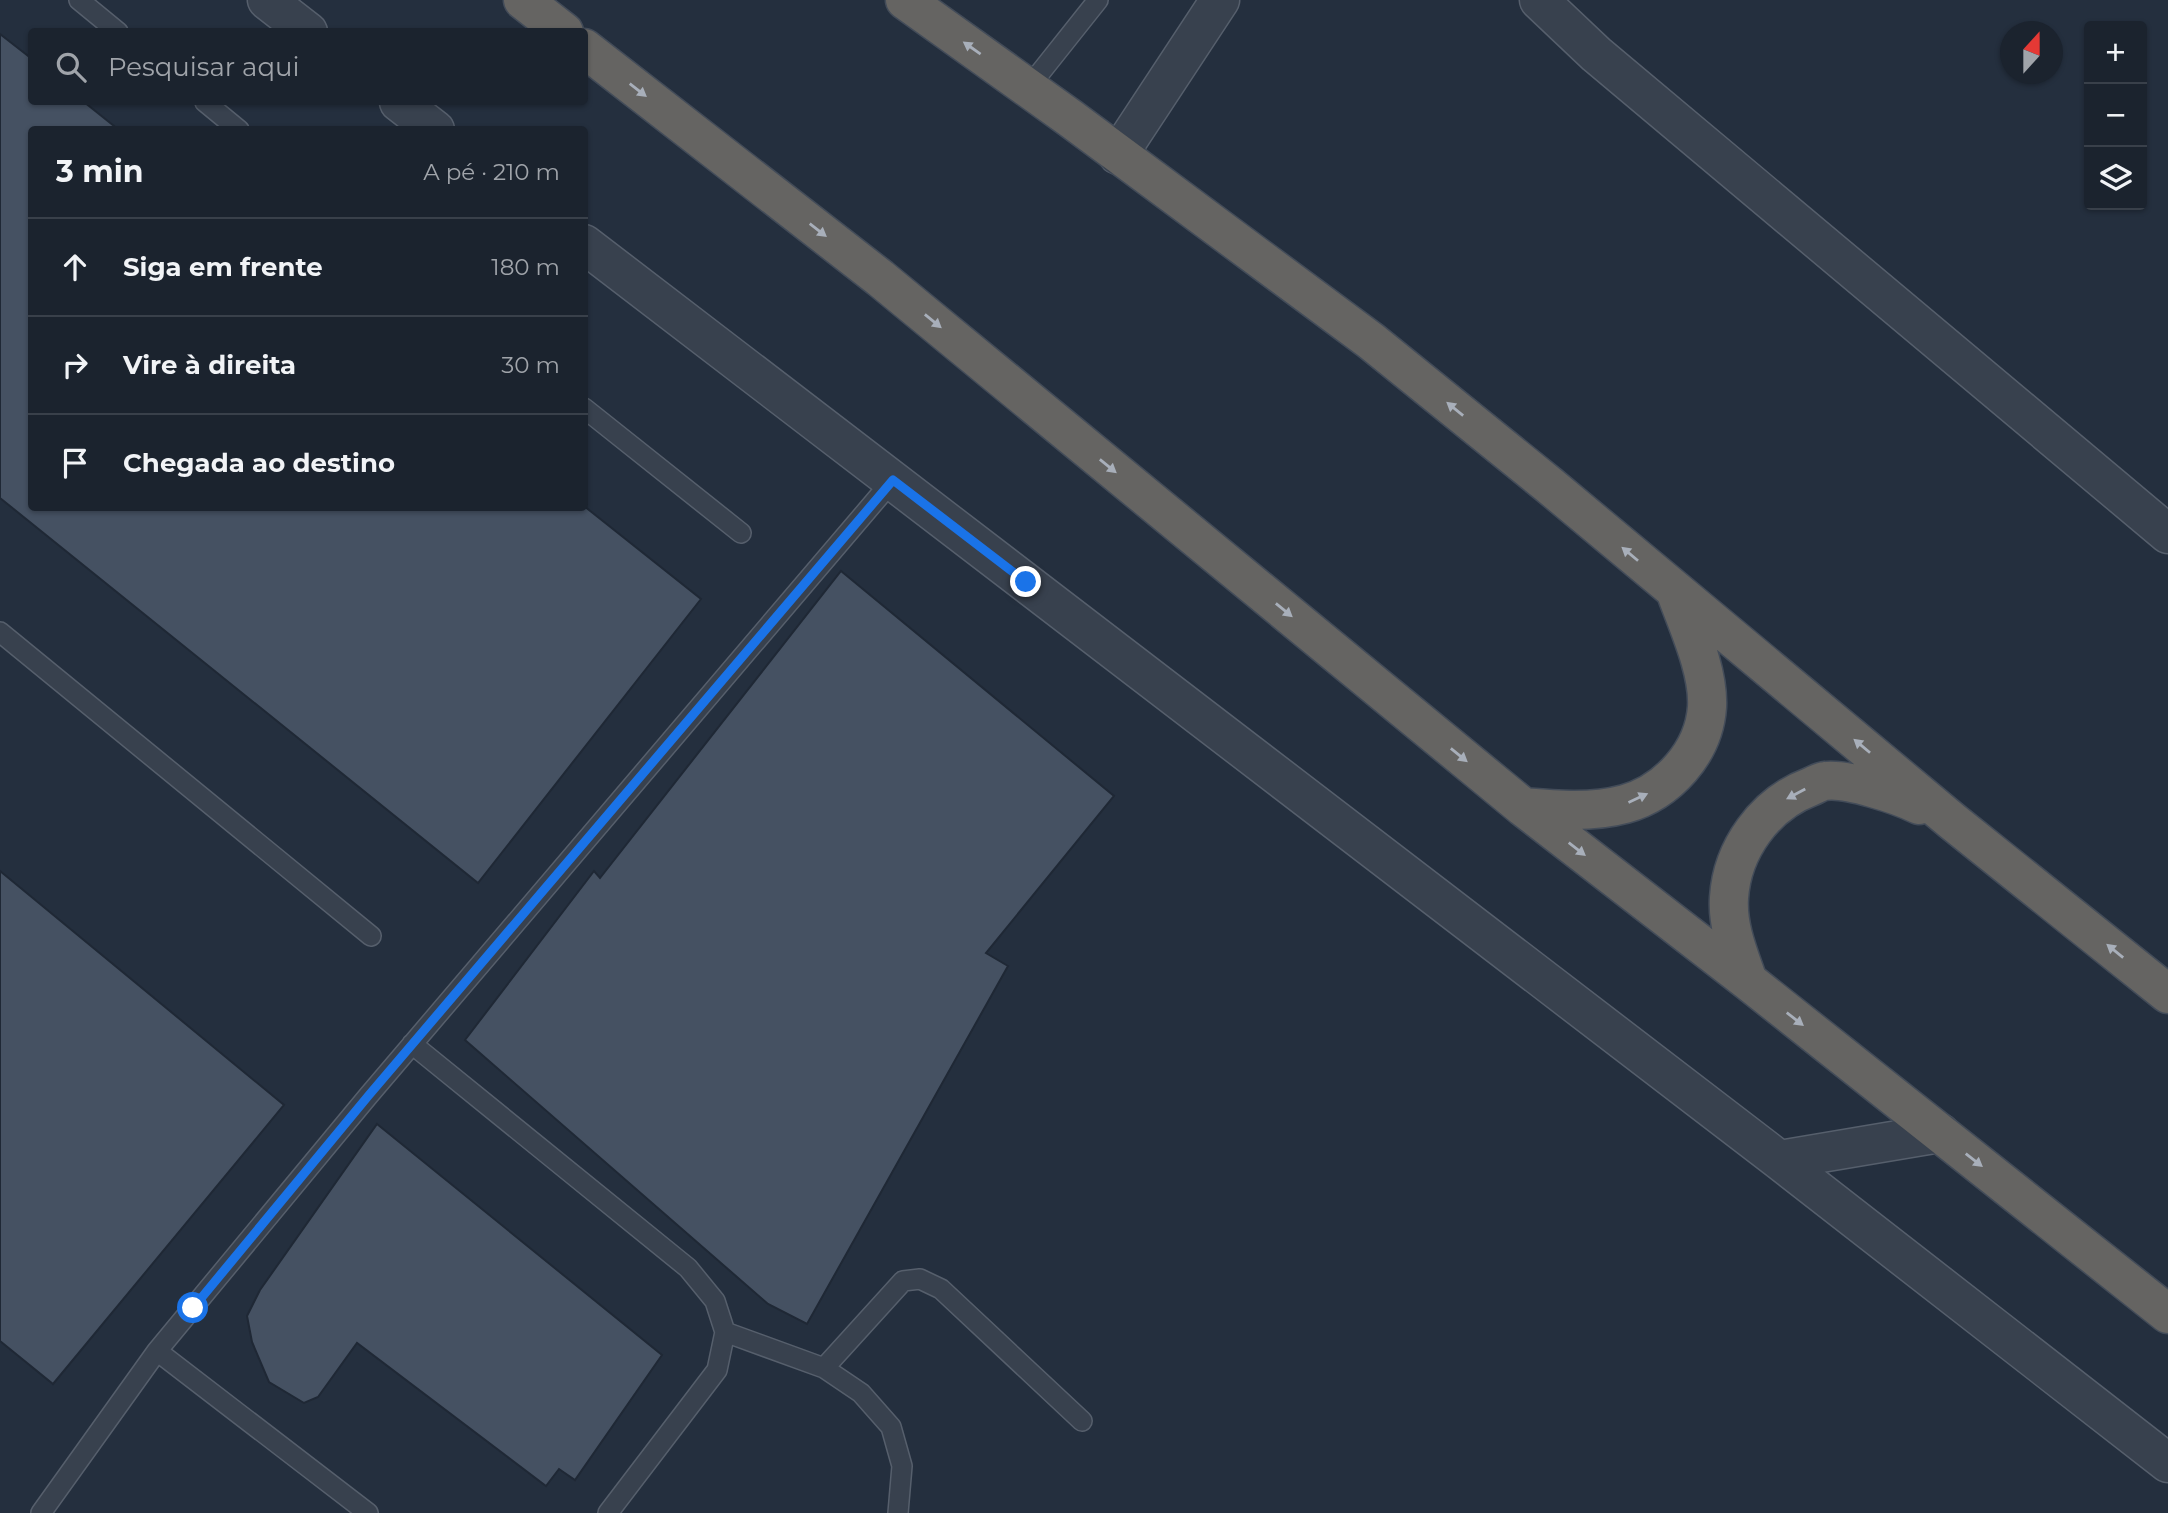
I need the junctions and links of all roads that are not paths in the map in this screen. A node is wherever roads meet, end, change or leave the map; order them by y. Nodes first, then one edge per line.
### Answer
1 (79, 0) edge
2 (267, 0) edge
3 (523, 0) edge
4 (905, 0) edge
5 (1098, 0) edge
6 (1220, 0) edge
7 (1539, 0) edge
8 (113, 28) edge
9 (303, 28) edge
10 (559, 28) edge
11 (588, 51) edge
12 (1028, 88) junction
13 (209, 105) edge
14 (403, 105) edge
15 (234, 126) edge
16 (430, 126) edge
17 (1118, 155) junction
18 (588, 247) edge
19 (588, 411) edge
20 (893, 480) junction
21 (741, 533) dead end
22 (2168, 534) edge
23 (1676, 593) junction
24 (0, 632) edge
25 (1523, 807) junction
26 (1952, 821) junction
27 (371, 936) dead end
28 (1748, 981) junction
29 (2168, 993) edge
30 (412, 1044) junction
31 (1940, 1133) junction
32 (1779, 1160) junction
33 (2168, 1314) edge
34 (725, 1332) junction
35 (157, 1350) junction
36 (824, 1368) junction
37 (1082, 1421) dead end
38 (2168, 1463) edge
39 (41, 1513) edge
40 (368, 1513) edge
41 (608, 1513) edge
42 (898, 1513) edge

1 - 8 lane
2 - 9 street
3 - 10 highway
12 -> 4 highway
5 - 12 lane
6 - 17 street
7 - 22 street
11 -> 25 highway
12 - 17 highway
13 - 15 lane
14 - 16 street
23 -> 17 highway
18 - 20 street
19 - 21 lane
20 - 30 lane
20 - 32 street
25 -> 23 highway
26 -> 23 highway
24 - 27 lane
25 -> 28 highway
26 -> 28 highway
29 -> 26 highway
28 -> 31 highway
30 - 34 lane
30 - 35 lane
31 - 32 street
31 -> 33 highway
32 - 38 street
34 - 36 lane
34 - 41 lane
35 - 39 lane
35 - 40 lane
36 - 37 lane
36 - 42 lane

